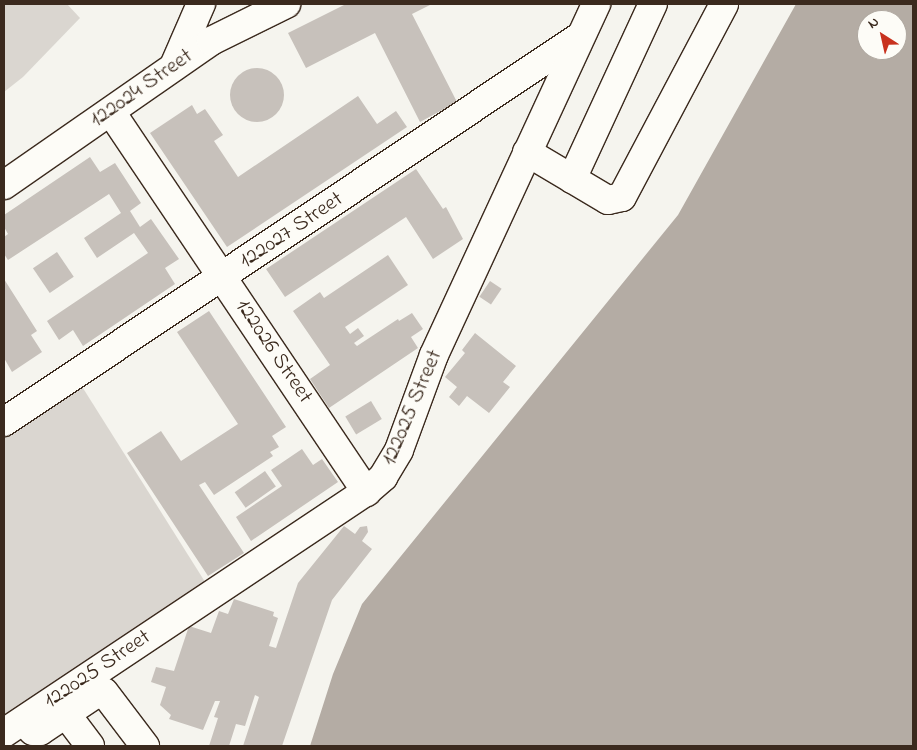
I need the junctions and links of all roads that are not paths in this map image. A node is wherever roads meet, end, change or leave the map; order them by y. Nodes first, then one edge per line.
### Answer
1 (201, 4) edge
2 (286, 4) edge
3 (596, 4) edge
4 (654, 4) edge
5 (724, 4) edge
6 (579, 37) junction
7 (174, 66) junction
8 (111, 112) junction
9 (528, 152) junction
10 (572, 179) junction
11 (4, 184) edge
12 (223, 277) junction
13 (4, 422) edge
14 (366, 492) junction
15 (66, 714) junction
16 (13, 727) edge
17 (90, 746) edge
18 (145, 746) edge

1 - 7 street
2 - 7 street, 122024 Street
3 - 6 street, 122025 Street
4 - 10 street
5 - 10 street
6 - 9 street, 122025 Street
6 - 12 street, 122027 Street
7 - 8 street, 122024 Street
8 - 11 street, 122024 Street
8 - 12 street, 122026 Street
9 - 10 street
9 - 14 street, 122025 Street
12 - 13 street, 122027 Street
12 - 14 street, 122026 Street
14 - 16 street, 122025 Street
15 - 16 street
15 - 17 street
15 - 18 street

